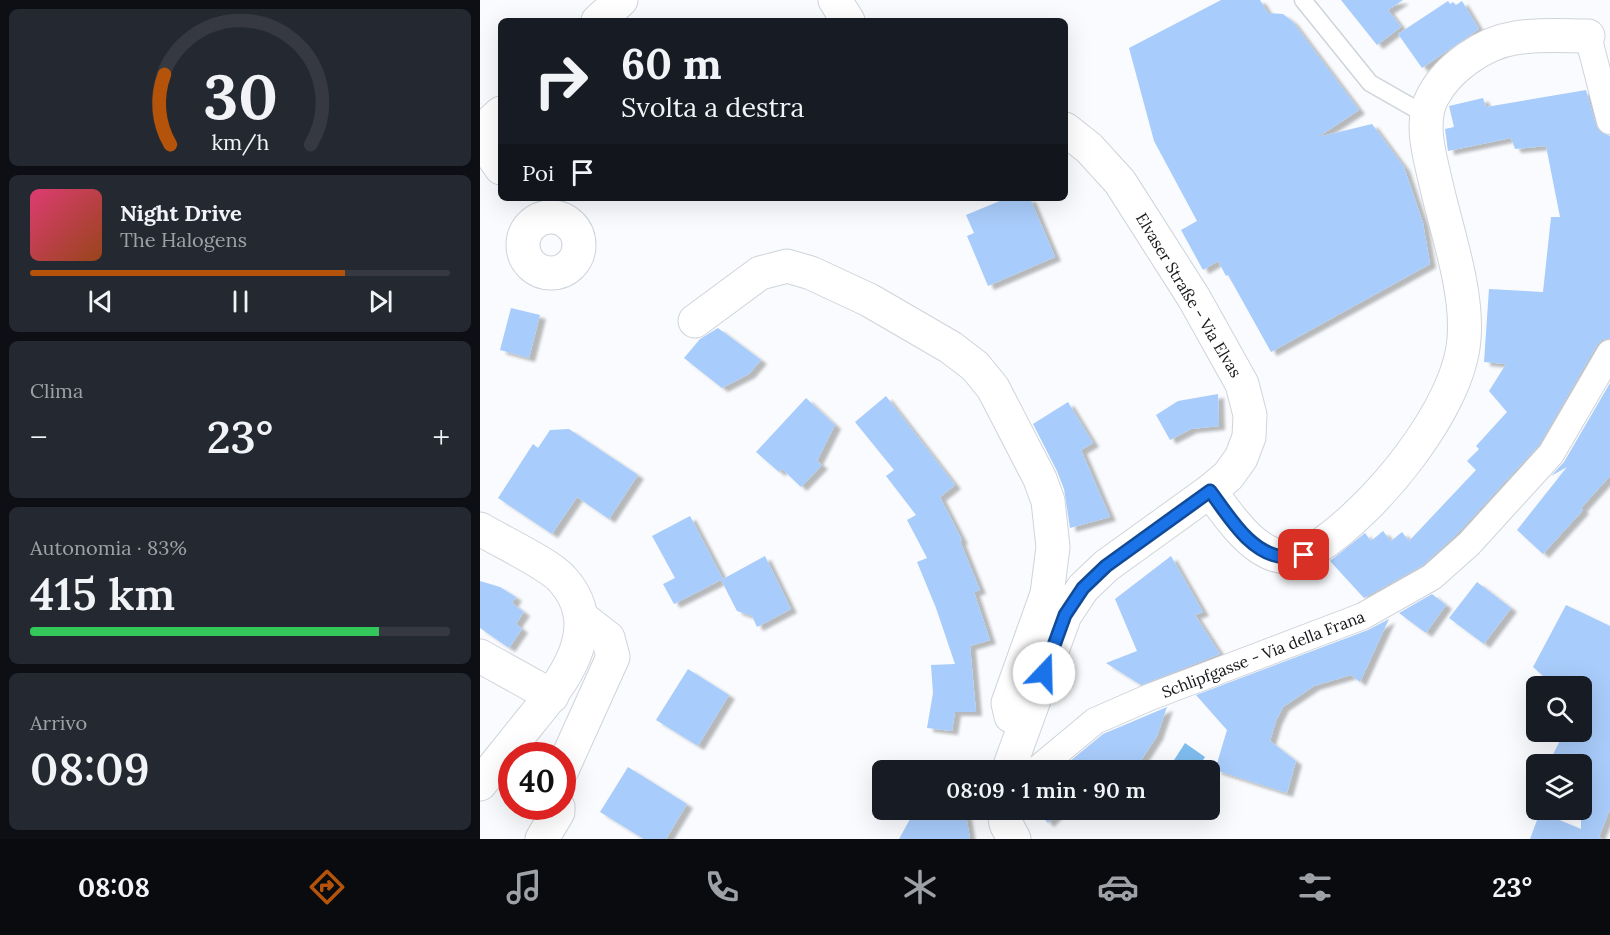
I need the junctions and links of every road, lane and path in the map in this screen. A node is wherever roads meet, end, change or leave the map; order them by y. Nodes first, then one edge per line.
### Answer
1 (621, 0) edge
2 (835, 0) edge
3 (1303, 0) edge
4 (601, 18) edge
5 (846, 18) edge
6 (1588, 36) joint
7 (498, 115) edge
8 (1426, 115) junction
9 (1610, 121) edge
10 (1068, 131) edge
11 (480, 132) edge
12 (480, 138) edge
13 (498, 164) edge
14 (695, 321) dead end
15 (1610, 353) edge
16 (1210, 491) junction
17 (480, 530) edge
18 (581, 617) junction
19 (480, 656) edge
20 (552, 696) junction
21 (1025, 723) junction
22 (575, 742) edge
23 (1020, 760) edge
24 (1035, 760) edge
25 (480, 784) edge
26 (553, 820) edge
27 (542, 839) edge

1 - 4 street
2 - 5 street
3 - 8 lane
6 - 8 street
6 - 9 street
7 - 11 street
8 - 16 street
10 - 16 street, Elvaser Straße - Via Elvas
12 - 13 street
14 - 21 street
15 - 24 street, Schlipfgasse - Via della Frana
16 - 21 street, Elvaser Straße - Via Elvas
17 - 18 street
18 - 20 street
18 - 22 street
19 - 20 street
20 - 25 street
21 - 23 street, Elvaser Straße - Via Elvas
26 - 27 street

